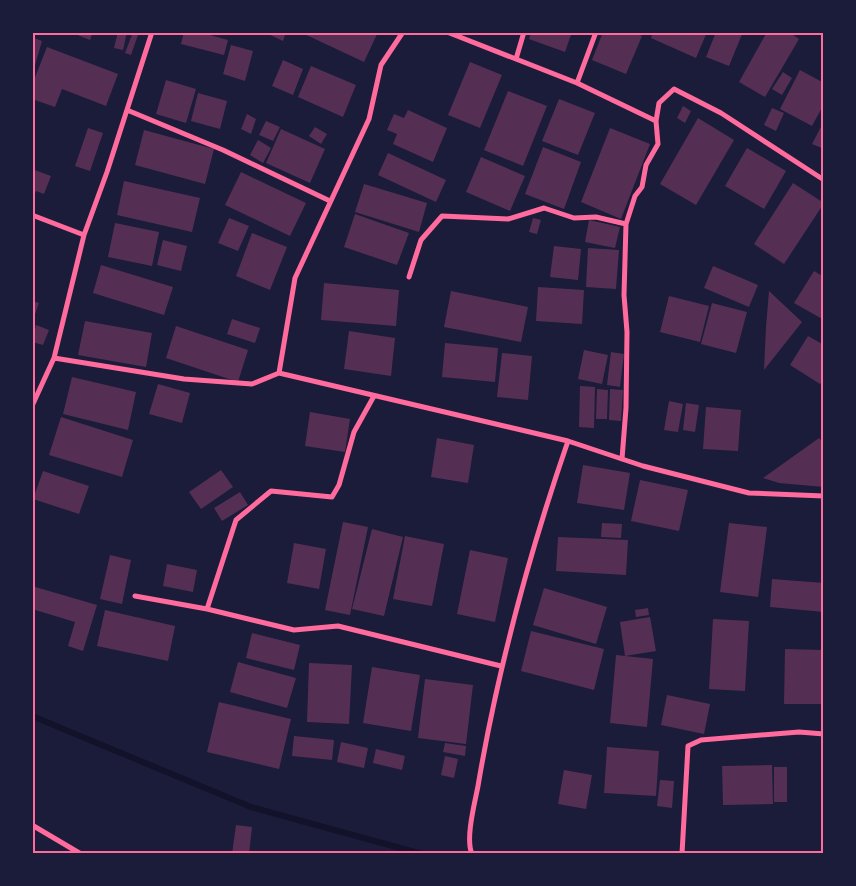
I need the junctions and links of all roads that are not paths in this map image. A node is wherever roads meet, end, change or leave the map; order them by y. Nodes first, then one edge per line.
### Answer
1 (152, 32) edge
2 (403, 32) edge
3 (447, 32) edge
4 (524, 32) edge
5 (596, 32) edge
6 (516, 59) junction
7 (577, 84) junction
8 (127, 110) junction
9 (656, 121) junction
10 (824, 180) edge
11 (330, 201) junction
12 (32, 215) edge
13 (626, 224) junction
14 (84, 235) junction
15 (410, 277) dead end
16 (54, 358) junction
17 (279, 373) junction
18 (374, 396) junction
19 (32, 406) edge
20 (568, 441) junction
21 (622, 459) junction
22 (824, 496) edge
23 (135, 596) dead end
24 (207, 609) junction
25 (501, 666) junction
26 (824, 734) edge
27 (32, 825) edge
28 (81, 854) edge
29 (472, 854) edge
30 (682, 854) edge

1 - 8 street
2 - 11 street
3 - 6 street
4 - 6 street
5 - 7 street
6 - 7 street
7 - 9 street
8 - 11 street
8 - 14 street
9 - 10 street
9 - 13 street
11 - 17 street
12 - 14 street
13 - 15 street
13 - 21 street
14 - 16 street
16 - 17 street
16 - 19 street
17 - 18 street
18 - 20 street
18 - 24 street
20 - 21 street
20 - 25 street
21 - 22 street
23 - 24 street
24 - 25 street
25 - 29 street
26 - 30 street
27 - 28 street

